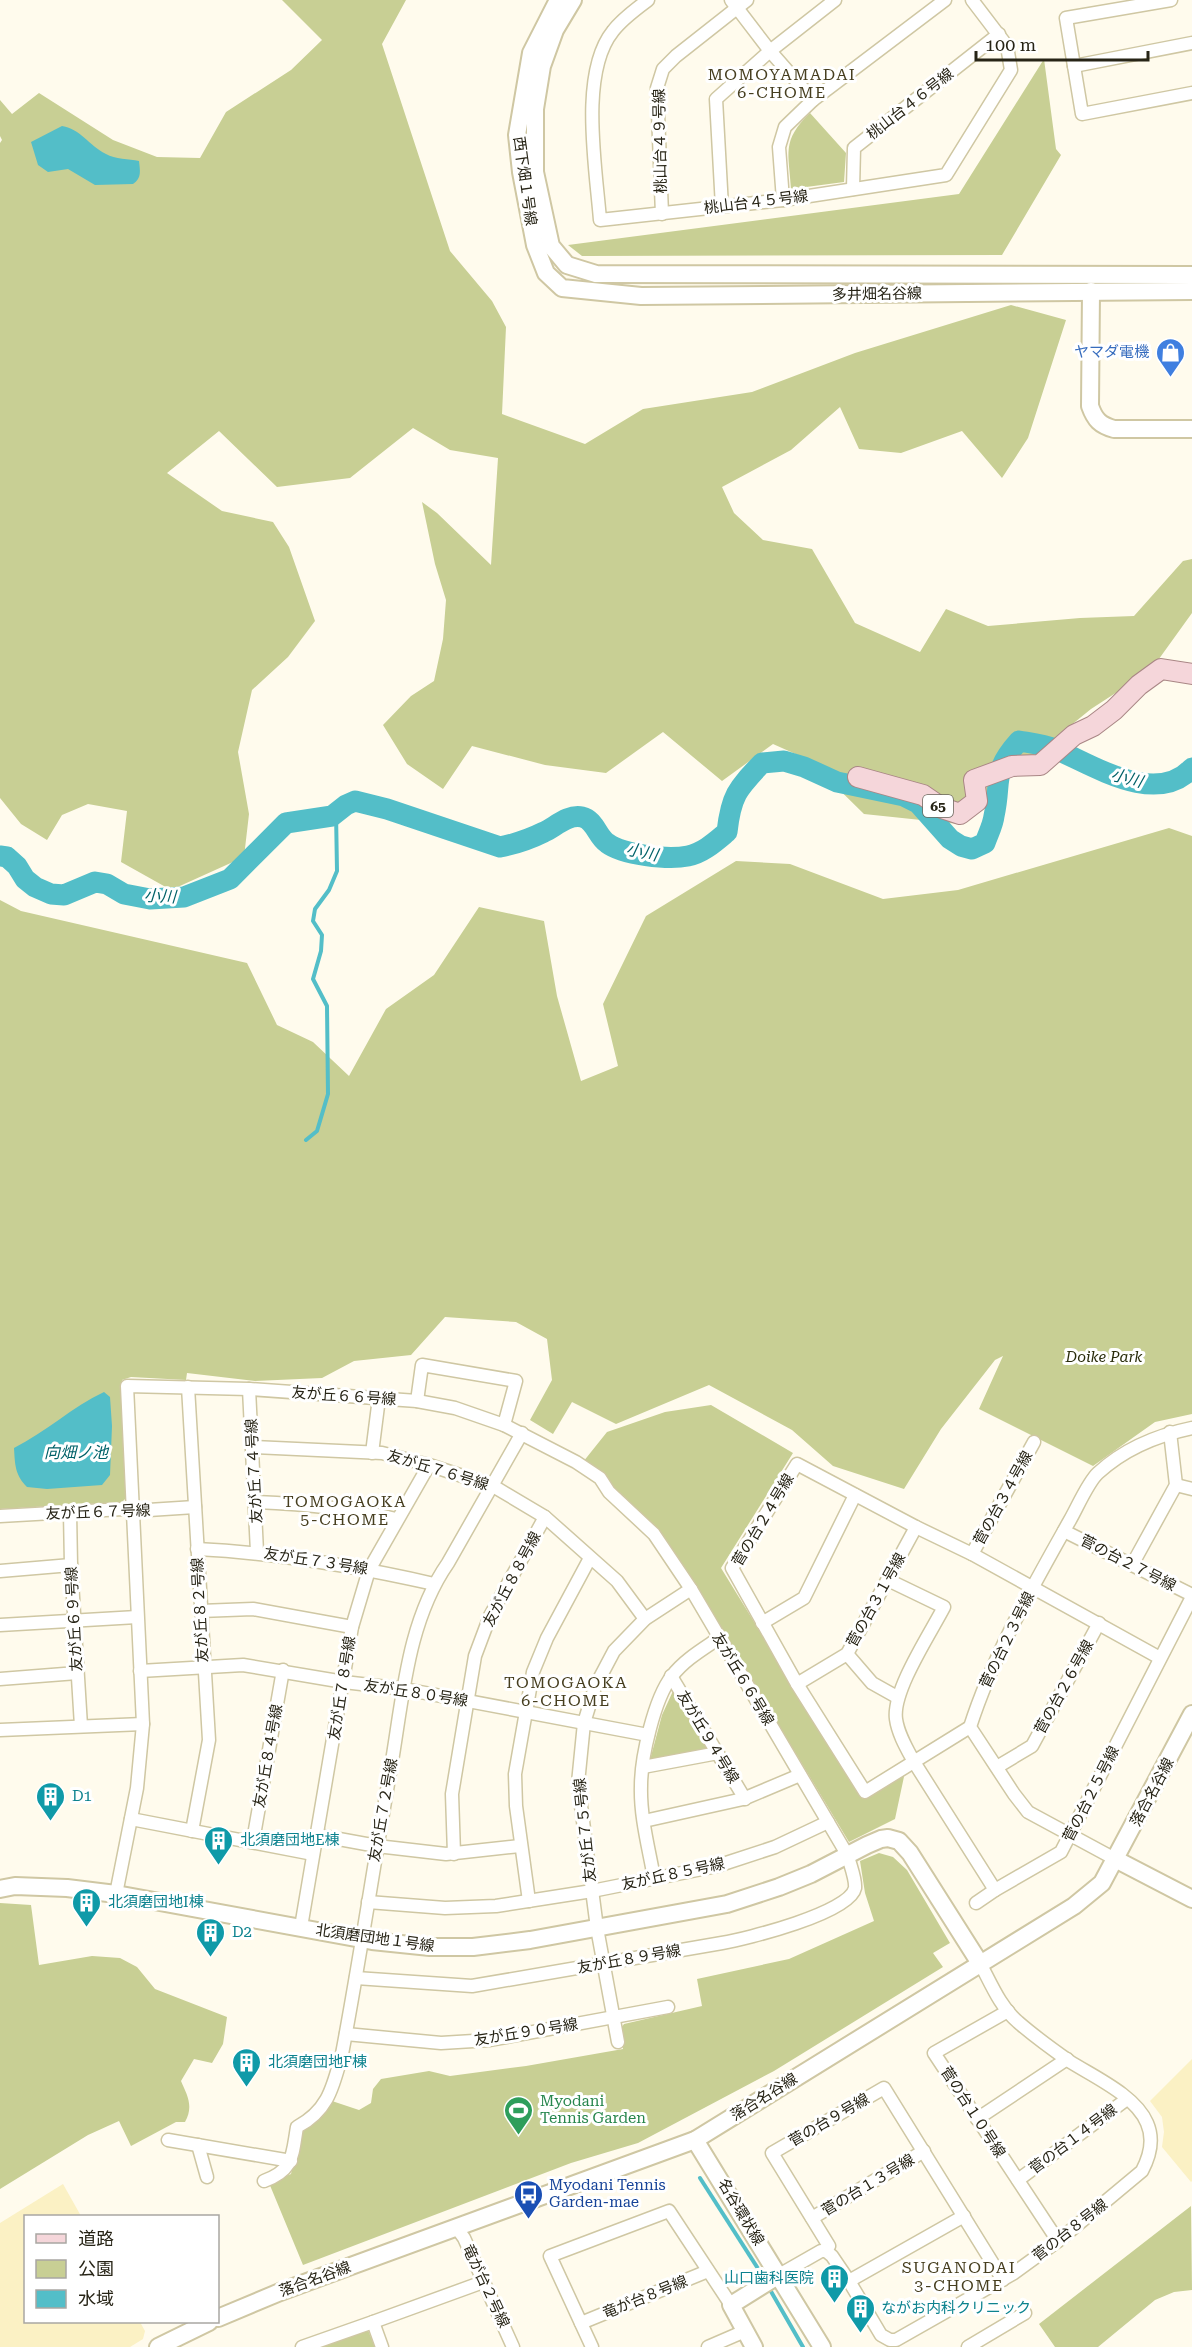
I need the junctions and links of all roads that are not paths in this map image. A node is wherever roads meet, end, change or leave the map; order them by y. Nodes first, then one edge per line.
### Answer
1 (558, 0) edge
2 (573, 0) edge
3 (648, 0) edge
4 (835, 0) edge
5 (945, 0) edge
6 (972, 0) edge
7 (1171, 0) edge
8 (738, 2) edge
9 (999, 34) junction
10 (1192, 43) edge
11 (770, 51) junction
12 (1074, 66) junction
13 (1192, 93) edge
14 (813, 100) junction
15 (853, 189) junction
16 (783, 200) junction
17 (722, 207) junction
18 (662, 214) junction
19 (596, 274) joint
20 (1192, 275) edge
21 (562, 288) joint
22 (1091, 291) junction
23 (1192, 291) edge
24 (1192, 429) edge
25 (1192, 674) edge
26 (858, 777) dead end
27 (188, 1387) junction
28 (249, 1389) junction
29 (379, 1398) junction
30 (417, 1401) junction
31 (504, 1425) junction
32 (1192, 1428) edge
33 (1170, 1432) junction
34 (522, 1433) junction
35 (1034, 1442) dead end
36 (252, 1447) junction
37 (372, 1453) junction
38 (429, 1464) junction
39 (1176, 1485) junction
40 (493, 1486) junction
41 (1192, 1489) edge
42 (855, 1495) junction
43 (256, 1502) junction
44 (195, 1507) junction
45 (133, 1511) junction
46 (70, 1512) junction
47 (0, 1516) edge
48 (545, 1517) junction
49 (396, 1519) junction
50 (916, 1527) junction
51 (1064, 1531) junction
52 (197, 1549) junction
53 (257, 1552) junction
54 (972, 1554) junction
55 (590, 1558) junction
56 (70, 1565) junction
57 (1132, 1565) junction
58 (369, 1569) junction
59 (0, 1571) edge
60 (888, 1580) junction
61 (434, 1584) junction
62 (1033, 1587) junction
63 (691, 1589) junction
64 (1192, 1596) edge
65 (200, 1611) junction
66 (137, 1617) junction
67 (645, 1618) junction
68 (76, 1620) junction
69 (762, 1623) junction
70 (1099, 1623) junction
71 (0, 1625) edge
72 (352, 1627) junction
73 (719, 1638) junction
74 (847, 1654) junction
75 (1160, 1658) junction
76 (203, 1665) junction
77 (283, 1670) junction
78 (140, 1671) junction
79 (77, 1673) junction
80 (671, 1676) junction
81 (0, 1679) edge
82 (344, 1682) junction
83 (797, 1684) junction
84 (404, 1689) junction
85 (897, 1697) junction
86 (467, 1701) junction
87 (527, 1712) junction
88 (1192, 1714) edge
89 (584, 1723) junction
90 (143, 1724) junction
91 (81, 1726) junction
92 (970, 1727) junction
93 (0, 1730) edge
94 (648, 1735) junction
95 (718, 1753) junction
96 (914, 1762) junction
97 (644, 1767) junction
98 (997, 1767) junction
99 (800, 1775) junction
100 (745, 1798) junction
101 (131, 1819) junction
102 (644, 1821) junction
103 (828, 1822) junction
104 (192, 1831) junction
105 (317, 1834) junction
106 (1070, 1836) junction
107 (253, 1841) junction
108 (377, 1845) junction
109 (520, 1846) junction
110 (313, 1854) junction
111 (454, 1854) junction
112 (848, 1856) junction
113 (1115, 1859) junction
114 (654, 1878) junction
115 (0, 1889) edge
116 (995, 1890) junction
117 (592, 1891) junction
118 (116, 1894) junction
119 (1192, 1899) edge
120 (529, 1901) junction
121 (368, 1902) junction
122 (976, 1903) dead end
123 (301, 1927) junction
124 (597, 1928) junction
125 (361, 1938) junction
126 (604, 1964) junction
127 (981, 1965) junction
128 (356, 1978) junction
129 (669, 2007) dead end
130 (1008, 2011) junction
131 (613, 2017) junction
132 (346, 2034) junction
133 (618, 2042) dead end
134 (1067, 2059) junction
135 (1128, 2099) junction
136 (977, 2119) junction
137 (168, 2140) dead end
138 (695, 2140) junction
139 (198, 2145) junction
140 (924, 2151) junction
141 (291, 2161) junction
142 (207, 2178) dead end
143 (1018, 2180) junction
144 (264, 2181) dead end
145 (964, 2216) junction
146 (812, 2218) junction
147 (456, 2227) junction
148 (1058, 2241) junction
149 (826, 2251) junction
150 (708, 2271) junction
151 (779, 2276) junction
152 (1003, 2280) junction
153 (849, 2281) junction
154 (483, 2282) junction
155 (731, 2305) junction
156 (1025, 2313) dead end
157 (219, 2318) edge
158 (373, 2322) junction
159 (207, 2323) edge
160 (581, 2323) junction
161 (745, 2331) junction
162 (158, 2347) edge
163 (302, 2347) edge
164 (382, 2347) edge
165 (513, 2347) edge
166 (592, 2347) edge
167 (708, 2347) edge
168 (754, 2347) edge
169 (822, 2347) edge
170 (968, 2347) edge

1 - 21 street, 西下畑１号線
2 - 19 street, 西下畑１号線
3 - 18 street, 桃山台４５号線
4 - 11 street
5 - 14 street
6 - 9 street, 桃山台４５号線
7 - 12 street
8 - 11 street
8 - 18 street, 桃山台４９号線
9 - 15 street, 桃山台４６号線
9 - 15 street, 桃山台４５号線
10 - 12 street
11 - 14 street
11 - 17 street
12 - 13 street
14 - 16 street
15 - 16 street, 桃山台４５号線
16 - 17 street, 桃山台４５号線
17 - 18 street, 桃山台４５号線
19 - 20 street, 多井畑名谷線
21 - 22 street, 多井畑名谷線
22 - 23 street, 多井畑名谷線
22 - 24 street
25 - 26 main road, 65
27 - 28 street, 友が丘６６号線
27 - 44 street, 友が丘８２号線
27 - 45 street, 友が丘６６号線
28 - 29 street, 友が丘６６号線
28 - 36 street, 友が丘７４号線
29 - 30 street, 友が丘６６号線
29 - 37 street
30 - 31 street, 友が丘６６号線
30 - 31 street
31 - 34 street, 友が丘６６号線
32 - 33 street, 菅の台２３号線
33 - 39 street
33 - 51 street, 菅の台２３号線
34 - 40 street, 友が丘７２号線
34 - 63 street, 友が丘６６号線
35 - 54 street, 菅の台３４号線
36 - 37 street, 友が丘７６号線
36 - 43 street, 友が丘７４号線
37 - 38 street, 友が丘７６号線
38 - 40 street, 友が丘７６号線
38 - 49 street, 友が丘７８号線
39 - 41 street
39 - 57 street
40 - 48 street, 友が丘７６号線
40 - 61 street, 友が丘７２号線
42 - 50 street, 菅の台２４号線
42 - 69 street
42 - 69 street, 菅の台２４号線
43 - 49 street
43 - 53 street, 友が丘７４号線
44 - 45 street, 友が丘６７号線
44 - 52 street, 友が丘８２号線
45 - 46 street, 友が丘６７号線
45 - 66 street, 友が丘６６号線
46 - 47 street, 友が丘６７号線
46 - 56 street, 友が丘６９号線
48 - 55 street, 友が丘７６号線
48 - 86 street, 友が丘８８号線
49 - 58 street, 友が丘７８号線
50 - 54 street, 菅の台２４号線
50 - 60 street, 菅の台３１号線
51 - 57 street, 菅の台２７号線
51 - 62 street, 菅の台２３号線
52 - 53 street, 友が丘７３号線
52 - 65 street, 友が丘８２号線
53 - 58 street, 友が丘７３号線
54 - 62 street, 菅の台２４号線
55 - 67 street, 友が丘７６号線
55 - 87 street
56 - 59 street
56 - 68 street, 友が丘６９号線
57 - 64 street, 菅の台２７号線
58 - 61 street, 友が丘７３号線
58 - 72 street, 友が丘７８号線
60 - 74 street, 菅の台３１号線
60 - 85 street
61 - 84 street, 友が丘７２号線
62 - 70 street, 菅の台２４号線
62 - 92 street, 菅の台２３号線
63 - 67 street, 友が丘７５号線
63 - 73 street, 友が丘６６号線
64 - 75 street, 菅の台２５号線
65 - 72 street
65 - 76 street, 友が丘８２号線
66 - 68 street
66 - 78 street, 友が丘６６号線
67 - 89 street, 友が丘７５号線
68 - 71 street
68 - 79 street, 友が丘６９号線
69 - 83 street, 菅の台２４号線
70 - 75 street, 菅の台２４号線
70 - 98 street, 菅の台２６号線
72 - 82 street, 友が丘７８号線
73 - 80 street
73 - 99 street, 友が丘６６号線
74 - 83 street, 菅の台３１号線
74 - 85 street
75 - 106 street, 菅の台２５号線
76 - 77 street, 友が丘８０号線
76 - 78 street, 友が丘８０号線
76 - 104 street, 友が丘８２号線
77 - 82 street, 友が丘８０号線
77 - 107 street, 友が丘８４号線
78 - 90 street, 友が丘６６号線
79 - 81 street
79 - 91 street, 友が丘６９号線
80 - 94 street
80 - 95 street, 友が丘９４号線
82 - 84 street, 友が丘８０号線
82 - 105 street, 友が丘７８号線
83 - 96 street, 菅の台２４号線
84 - 86 street, 友が丘８０号線
84 - 108 street, 友が丘７２号線
85 - 96 street
86 - 87 street, 友が丘８０号線
86 - 111 street, 友が丘８８号線
87 - 89 street, 友が丘８０号線
87 - 109 street
88 - 113 street, 落合名谷線
89 - 94 street, 友が丘８０号線
89 - 117 street, 友が丘７５号線
90 - 91 street
90 - 101 street, 友が丘６６号線
91 - 93 street
92 - 96 street, 菅の台２４号線
92 - 98 street
94 - 97 street
95 - 97 street
95 - 100 street, 友が丘９４号線
96 - 116 street
97 - 102 street
98 - 106 street
99 - 100 street
99 - 103 street, 友が丘６６号線
100 - 102 street
101 - 104 street
101 - 118 street, 友が丘６６号線
102 - 114 street
103 - 112 street, 友が丘６６号線
103 - 114 street, 友が丘８５号線
104 - 107 street
105 - 108 street
105 - 110 street, 友が丘７８号線
106 - 113 street
106 - 116 street, 菅の台２５号線
107 - 110 street
108 - 111 street
108 - 121 street, 友が丘７２号線
109 - 111 street
109 - 120 street
110 - 123 street, 友が丘７８号線
112 - 124 street, 北須磨団地１号線
112 - 126 street, 友が丘８９号線
112 - 127 street, 北須磨団地１号線
113 - 119 street
113 - 127 street, 落合名谷線
114 - 117 street, 友が丘８５号線
115 - 118 street, 北須磨団地１号線
116 - 122 street, 菅の台２５号線
117 - 120 street, 友が丘８５号線
117 - 124 street, 友が丘７５号線
118 - 123 street, 北須磨団地１号線
120 - 121 street, 友が丘８５号線
121 - 125 street, 友が丘７２号線
123 - 125 street, 北須磨団地１号線
124 - 125 street, 北須磨団地１号線
124 - 126 street, 友が丘７５号線
125 - 128 street, 友が丘７２号線
126 - 128 street, 友が丘８９号線
126 - 131 street, 友が丘７５号線
127 - 130 street, 菅の台８号線
127 - 138 street, 落合名谷線
128 - 132 street, 友が丘７２号線
129 - 131 street, 友が丘９０号線
130 - 134 street, 菅の台８号線
130 - 136 street, 菅の台１０号線
131 - 132 street, 友が丘９０号線
131 - 133 street, 友が丘７５号線
132 - 141 street, 友が丘７２号線
134 - 135 street, 菅の台８号線
134 - 136 street
135 - 143 street, 菅の台１４号線
135 - 148 street, 菅の台８号線
136 - 143 street, 菅の台１０号線
137 - 139 street
138 - 147 street, 落合名谷線
138 - 151 street, 名谷環状線
139 - 141 street
139 - 142 street
140 - 145 street, 菅の台９号線
140 - 146 street, 菅の台１３号線
140 - 146 street, 菅の台９号線
141 - 144 street
143 - 148 street, 菅の台１０号線
145 - 152 street, 菅の台９号線
145 - 153 street
146 - 149 street, 菅の台９号線
147 - 154 street, 竜が台２号線
147 - 157 street, 落合名谷線
148 - 152 street, 菅の台８号線
149 - 151 street
149 - 153 street, 菅の台８号線
150 - 155 street
150 - 160 street, 竜が台８号線
150 - 160 street
151 - 155 street
151 - 169 street, 名谷環状線
152 - 153 street, 菅の台８号線
154 - 158 street
154 - 165 street, 竜が台２号線
155 - 161 street
156 - 170 street
158 - 163 street
158 - 164 street
159 - 162 street
160 - 166 street
161 - 167 street
161 - 168 street

